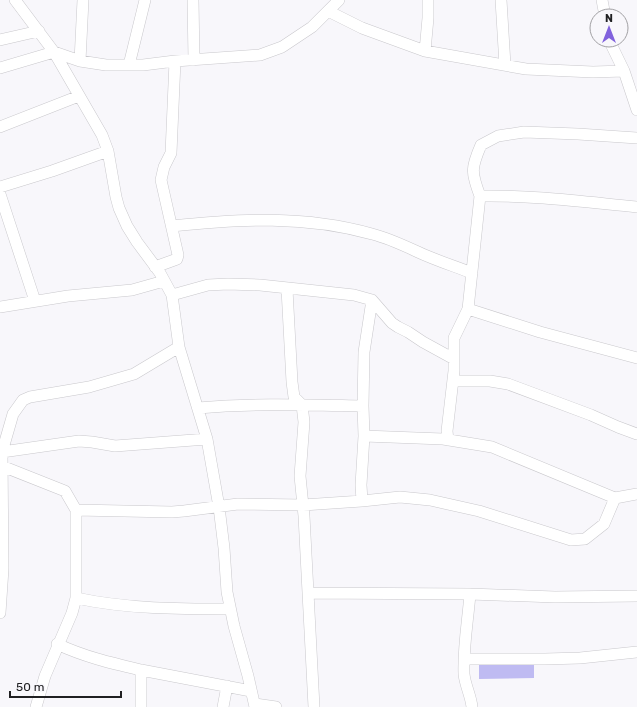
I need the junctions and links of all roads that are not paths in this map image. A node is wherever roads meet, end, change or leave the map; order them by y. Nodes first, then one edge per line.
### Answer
1 (15, 0) edge
2 (83, 0) edge
3 (145, 0) edge
4 (193, 0) edge
5 (339, 0) edge
6 (428, 0) edge
7 (501, 0) edge
8 (328, 11) junction
9 (39, 31) junction
10 (0, 40) edge
11 (613, 48) edge
12 (425, 51) junction
13 (54, 52) junction
14 (194, 60) junction
15 (80, 61) junction
16 (175, 61) junction
17 (129, 65) junction
18 (505, 65) junction
19 (0, 68) edge
20 (624, 72) junction
21 (80, 96) junction
22 (637, 110) edge
23 (0, 127) edge
24 (637, 138) edge
25 (108, 151) junction
26 (0, 187) edge
27 (0, 194) edge
28 (480, 196) junction
29 (637, 207) edge
30 (172, 226) junction
31 (155, 266) junction
32 (472, 273) junction
33 (164, 281) junction
34 (287, 289) junction
35 (172, 295) junction
36 (372, 300) junction
37 (35, 302) junction
38 (0, 307) edge
39 (468, 309) junction
40 (179, 347) junction
41 (637, 358) edge
42 (454, 359) junction
43 (452, 380) junction
44 (302, 405) junction
45 (363, 406) junction
46 (198, 408) junction
47 (637, 434) edge
48 (364, 436) junction
49 (207, 439) junction
50 (448, 440) junction
51 (2, 452) junction
52 (2, 466) junction
53 (637, 494) edge
54 (615, 498) junction
55 (362, 501) junction
56 (303, 505) junction
57 (219, 507) junction
58 (76, 510) junction
59 (308, 593) junction
60 (470, 594) junction
61 (637, 596) edge
62 (76, 598) junction
63 (230, 609) junction
64 (0, 612) edge
65 (58, 644) junction
66 (637, 652) edge
67 (464, 659) junction
68 (141, 670) junction
69 (227, 686) junction
70 (251, 690) junction
71 (254, 705) edge
72 (36, 707) edge
73 (141, 707) edge
74 (223, 707) edge
75 (276, 707) edge
76 (314, 707) edge
77 (472, 707) edge

1 - 9 street
2 - 15 street
3 - 17 street
4 - 14 street
5 - 8 street
6 - 12 street
7 - 18 street
8 - 12 street
8 - 14 street
9 - 10 street
9 - 13 street
11 - 20 street
12 - 18 street
13 - 15 street
13 - 19 street
13 - 21 street
14 - 16 street
15 - 17 street
16 - 17 street
16 - 30 street
18 - 20 street
20 - 22 street
21 - 23 street
21 - 25 street
24 - 28 street
25 - 26 street
25 - 31 street
27 - 37 street
28 - 29 street
28 - 32 street
30 - 31 street
30 - 32 street
31 - 33 street
32 - 39 street
33 - 35 street
33 - 37 street
34 - 35 street
34 - 36 street
34 - 44 street
35 - 40 street
36 - 42 street
36 - 45 street
37 - 38 street
39 - 41 street
39 - 42 street
40 - 46 street
40 - 51 street
42 - 43 street
43 - 47 street
43 - 50 street
44 - 45 street
44 - 46 street
44 - 56 street
45 - 48 street
46 - 49 street
48 - 50 street
48 - 55 street
49 - 51 street
49 - 57 street
50 - 54 street
51 - 52 street
52 - 58 street
52 - 64 street
53 - 54 street
54 - 55 street
55 - 56 street
56 - 57 street
56 - 59 street
57 - 58 street
57 - 63 street
58 - 62 street
59 - 60 street
59 - 76 street
60 - 61 street
60 - 67 street
62 - 63 street
62 - 65 street
63 - 70 street
65 - 68 street
65 - 72 street
66 - 67 street
67 - 77 street
68 - 69 street
68 - 73 street
69 - 70 street
69 - 74 street
70 - 71 street
71 - 75 street

